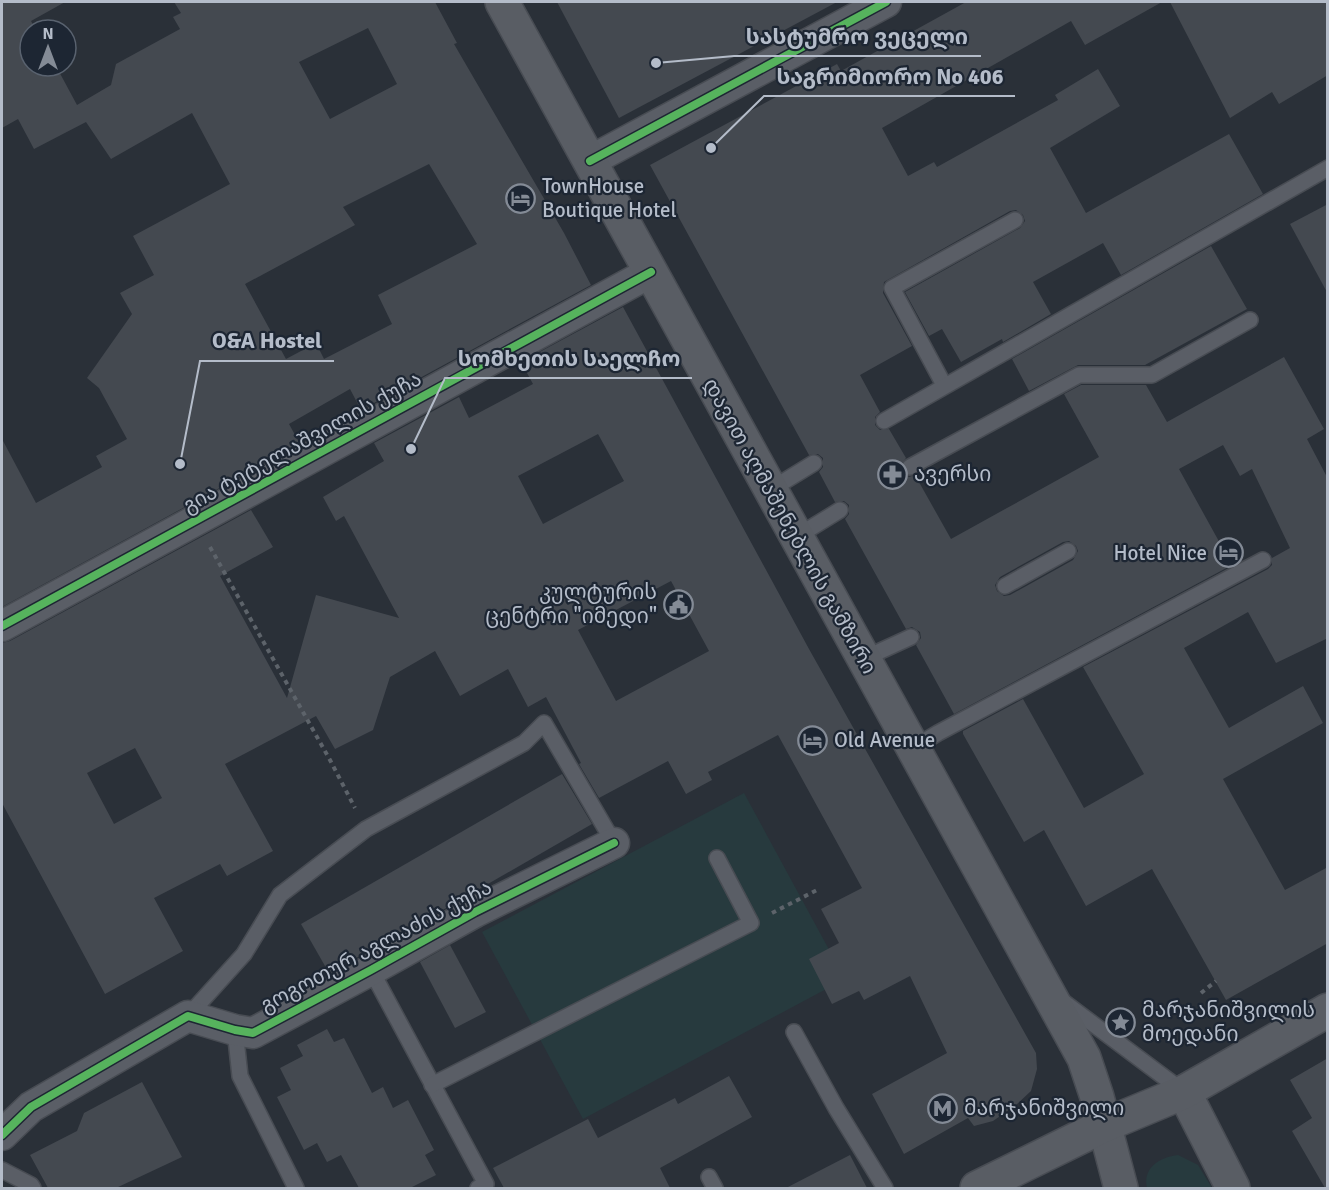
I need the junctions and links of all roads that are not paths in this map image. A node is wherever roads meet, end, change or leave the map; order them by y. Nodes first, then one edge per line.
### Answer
1 (502, 2) edge
2 (886, 2) edge
3 (590, 161) junction
4 (1328, 168) edge
5 (1015, 220) dead end
6 (651, 272) junction
7 (1250, 320) dead end
8 (944, 385) junction
9 (884, 421) dead end
10 (814, 463) dead end
11 (910, 467) dead end
12 (770, 490) junction
13 (840, 510) dead end
14 (796, 537) junction
15 (1068, 551) dead end
16 (1263, 560) dead end
17 (1005, 586) dead end
18 (2, 626) edge
19 (911, 637) dead end
20 (864, 659) junction
21 (913, 748) junction
22 (614, 843) joint
23 (717, 858) dead end
24 (371, 970) junction
25 (1044, 987) junction
26 (1328, 1010) edge
27 (188, 1016) junction
28 (235, 1030) junction
29 (794, 1032) dead end
30 (432, 1085) junction
31 (1184, 1092) junction
32 (1105, 1125) junction
33 (2, 1136) edge
34 (2, 1170) edge
35 (484, 1187) edge
36 (33, 1188) edge
37 (293, 1188) edge
38 (885, 1188) edge
39 (977, 1188) edge
40 (1121, 1188) edge
41 (1233, 1188) edge

1 - 3 main road, დავით აღმაშენებლის გამზირი
2 - 3 street
3 - 6 main road, დავით აღმაშენებლის გამზირი
4 - 8 lane
5 - 8 lane
6 - 12 main road, დავით აღმაშენებლის გამზირი
6 - 18 street, გია ტეტელაშვილის ქუჩა
7 - 11 lane
8 - 9 lane
10 - 12 lane
12 - 14 main road, დავით აღმაშენებლის გამზირი
13 - 14 lane
14 - 20 main road, დავით აღმაშენებლის გამზირი
15 - 17 lane
16 - 21 lane
19 - 20 lane
20 - 21 main road, დავით აღმაშენებლის გამზირი
21 - 25 main road, დავით აღმაშენებლის გამზირი
22 - 24 street, გოგოთურ აგლაძის ქუჩა
22 - 27 lane
23 - 30 lane
24 - 28 street, გოგოთურ აგლაძის ქუჩა
24 - 30 lane
25 - 31 lane, დავით აღმაშენებლის გამზირი
25 - 32 main road, დავით აღმაშენებლის გამზირი
26 - 31 main road
27 - 28 street, გოგოთურ აგლაძის ქუჩა
27 - 33 street
28 - 37 lane
29 - 38 lane
30 - 35 lane
31 - 32 main road
31 - 41 main road
32 - 39 main road
32 - 40 main road
34 - 36 lane

